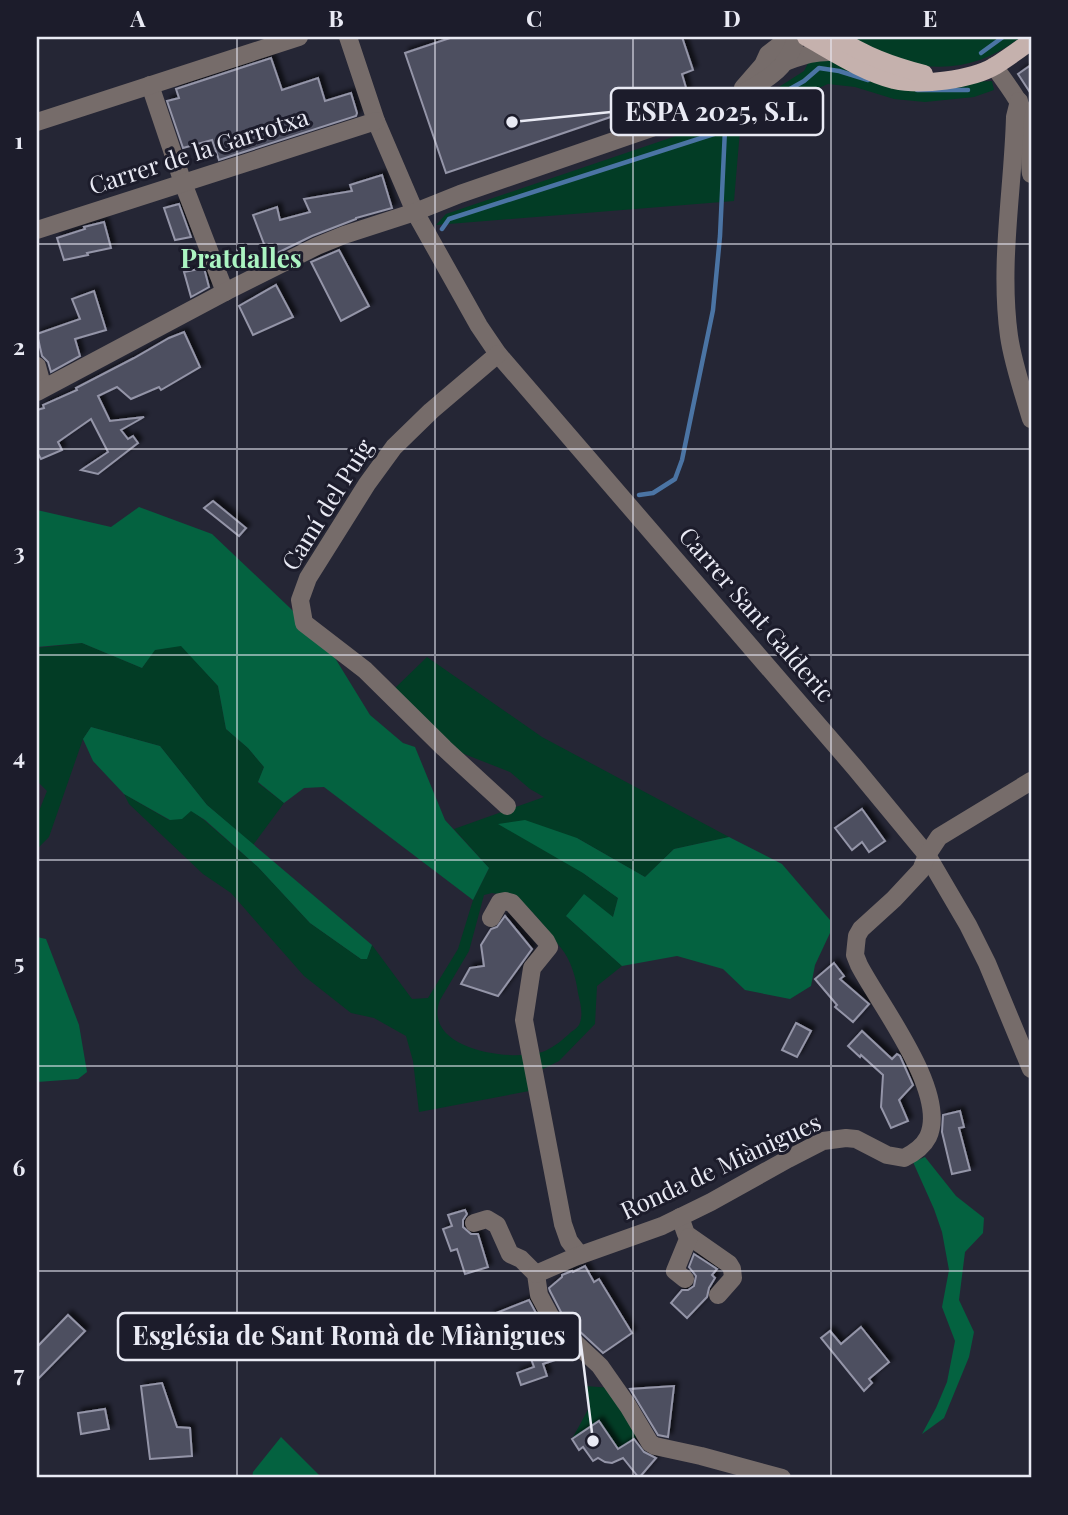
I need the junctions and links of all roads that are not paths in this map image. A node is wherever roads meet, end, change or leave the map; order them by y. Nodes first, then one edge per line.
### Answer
1 (299, 37) edge
2 (348, 37) edge
3 (790, 37) edge
4 (796, 37) edge
5 (806, 37) edge
6 (821, 37) edge
7 (1031, 41) edge
8 (834, 44) edge
9 (769, 45) edge
10 (872, 58) junction
11 (785, 62) junction
12 (994, 66) junction
13 (955, 78) junction
14 (150, 85) junction
15 (737, 96) junction
16 (1018, 101) junction
17 (37, 121) edge
18 (376, 121) junction
19 (1031, 174) edge
20 (183, 183) junction
21 (415, 212) junction
22 (37, 230) edge
23 (225, 292) junction
24 (498, 354) junction
25 (37, 366) edge
26 (40, 390) edge
27 (1031, 419) edge
28 (1031, 781) edge
29 (507, 806) dead end
30 (924, 863) junction
31 (491, 918) dead end
32 (1031, 1069) edge
33 (680, 1217) junction
34 (474, 1223) dead end
35 (690, 1237) junction
36 (584, 1253) junction
37 (536, 1274) junction
38 (685, 1279) dead end
39 (718, 1295) dead end
40 (782, 1478) edge

1 - 14 street
2 - 18 street, Carrer Sant Galderic
3 - 9 street
4 - 11 street
5 - 8 main road
6 - 10 street
7 - 12 main road
8 - 10 main road
8 - 11 street
8 - 13 main road
9 - 15 street
10 - 13 main road
11 - 15 street
12 - 13 main road
12 - 16 street
14 - 17 street
14 - 20 street
15 - 21 street
16 - 19 street
16 - 27 street
18 - 20 street, Carrer de la Garrotxa
18 - 21 street, Carrer Sant Galderic
20 - 22 street, Carrer de la Garrotxa
20 - 23 street
21 - 23 street
21 - 24 street, Carrer Sant Galderic
23 - 26 street
24 - 29 street, Camí del Puig
24 - 30 street, Carrer Sant Galderic
25 - 26 street
28 - 30 street
30 - 32 street, Carrer Sant Galderic
30 - 33 street, Ronda de Miànigues
31 - 36 street
33 - 35 street
33 - 36 street, Ronda de Miànigues
34 - 37 street
35 - 38 street
35 - 39 street
36 - 37 street, Ronda de Miànigues
37 - 40 street

